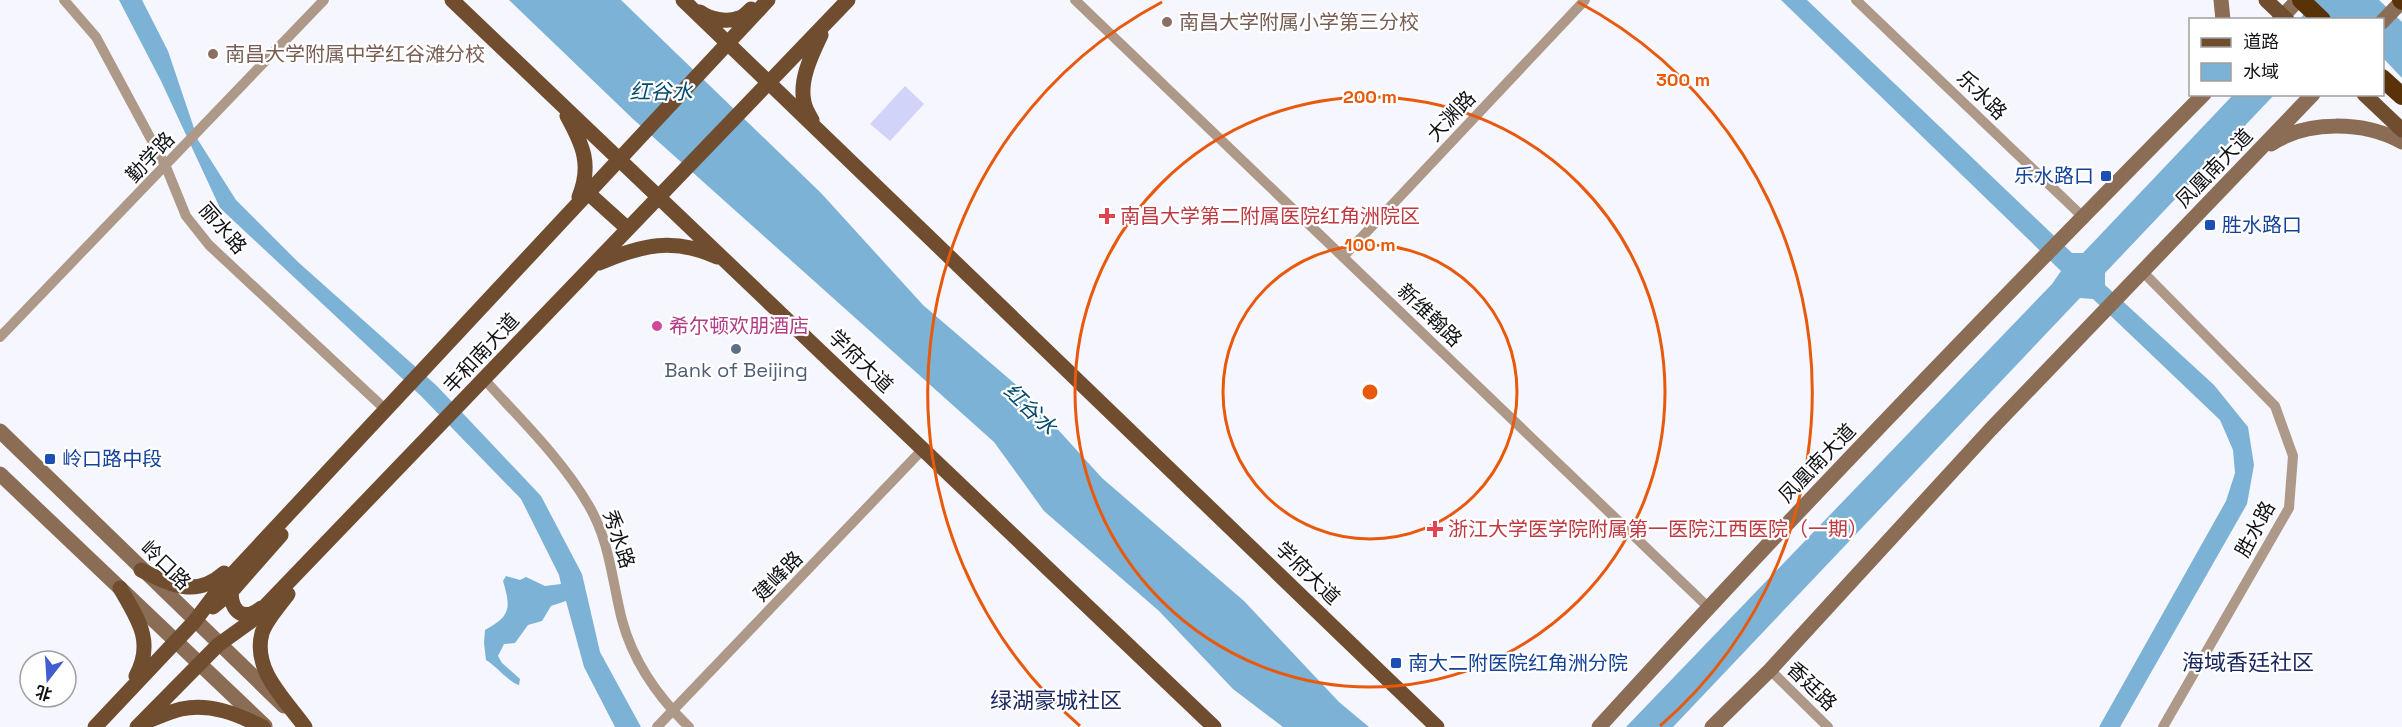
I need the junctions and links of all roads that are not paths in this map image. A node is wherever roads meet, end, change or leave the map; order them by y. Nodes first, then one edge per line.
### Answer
1 (64, 0) edge
2 (324, 0) edge
3 (452, 0) edge
4 (683, 0) edge
5 (766, 0) edge
6 (848, 0) edge
7 (1075, 0) edge
8 (1585, 0) edge
9 (1856, 0) edge
10 (2221, 0) edge
11 (2266, 0) edge
12 (2300, 0) edge
13 (2402, 1) edge
14 (2223, 18) edge
15 (2283, 18) edge
16 (2320, 18) edge
17 (2384, 20) edge
18 (828, 21) junction
19 (728, 42) junction
20 (2384, 80) edge
21 (768, 83) junction
22 (2202, 96) edge
23 (2311, 96) edge
24 (2366, 96) edge
25 (2402, 96) edge
26 (560, 103) junction
27 (815, 129) junction
28 (2402, 130) edge
29 (2402, 142) edge
30 (623, 153) junction
31 (2256, 154) junction
32 (166, 166) junction
33 (659, 197) junction
34 (582, 198) junction
35 (2082, 216) junction
36 (628, 229) junction
37 (1342, 257) junction
38 (727, 262) junction
39 (594, 265) junction
40 (2143, 272) junction
41 (0, 337) edge
42 (484, 379) junction
43 (386, 410) junction
44 (0, 431) edge
45 (923, 449) junction
46 (0, 474) edge
47 (305, 497) junction
48 (276, 528) junction
49 (313, 557) junction
50 (244, 562) junction
51 (141, 570) junction
52 (120, 588) junction
53 (230, 593) junction
54 (278, 594) junction
55 (1708, 607) junction
56 (194, 622) junction
57 (175, 641) junction
58 (218, 645) junction
59 (200, 663) junction
60 (1770, 670) junction
61 (127, 693) junction
62 (673, 712) junction
63 (138, 726) edge
64 (95, 727) edge
65 (265, 727) edge
66 (305, 727) edge
67 (657, 727) edge
68 (689, 727) edge
69 (1214, 727) edge
70 (1437, 727) edge
71 (1599, 727) edge
72 (1712, 727) edge
73 (1828, 727) edge
74 (2163, 727) edge

1 - 32 street, 丽水路
2 - 32 street, 勤学路
3 - 26 main road, 学府大道
4 - 5 main road
4 - 19 main road, 学府大道
5 - 19 main road, 丰和南大道
6 - 18 main road, 丰和南大道
7 - 37 street, 新维翰路
8 - 37 street, 大渊路
9 - 35 street, 乐水路
10 - 14 main road
11 - 15 main road
12 - 15 main road
12 - 16 highway
13 - 17 main road
18 - 21 main road, 丰和南大道
18 - 27 main road
19 - 21 main road, 学府大道
19 - 30 main road, 丰和南大道
20 - 25 highway
21 - 27 main road, 学府大道
21 - 33 main road, 丰和南大道
22 - 35 main road
23 - 31 main road, 凤凰南大道
24 - 28 main road
26 - 30 main road, 学府大道
26 - 34 main road
27 - 70 main road, 学府大道
29 - 31 main road
30 - 33 main road, 学府大道
30 - 34 main road, 丰和南大道
31 - 40 main road, 凤凰南大道
32 - 41 street, 勤学路
32 - 43 street, 丽水路
33 - 36 main road, 丰和南大道
33 - 38 main road, 学府大道
34 - 36 main road
34 - 43 main road, 丰和南大道
35 - 55 main road, 凤凰南大道
36 - 39 main road, 丰和南大道
37 - 55 street, 新维翰路
38 - 39 main road
38 - 45 main road, 学府大道
39 - 42 main road, 丰和南大道
40 - 60 main road, 凤凰南大道
40 - 74 street, 胜水路
42 - 49 main road, 丰和南大道
42 - 62 street, 秀水路
43 - 47 main road, 丰和南大道
44 - 51 main road, 岭口路
45 - 62 street, 建峰路
45 - 69 main road, 学府大道
46 - 52 main road
47 - 48 main road, 丰和南大道
47 - 53 main road
48 - 50 main road, 丰和南大道
48 - 51 main road
49 - 54 main road, 丰和南大道
49 - 66 main road
50 - 53 main road
50 - 56 main road, 丰和南大道
51 - 56 main road, 岭口路
52 - 57 main road
52 - 61 main road
53 - 54 main road
53 - 56 main road
54 - 58 main road, 丰和南大道
55 - 71 main road, 凤凰南大道
56 - 57 main road, 丰和南大道
56 - 58 main road, 岭口路
57 - 59 main road
57 - 61 main road, 丰和南大道
58 - 59 main road, 丰和南大道
58 - 66 main road, 岭口路
59 - 63 main road, 丰和南大道
59 - 65 main road
60 - 72 main road
60 - 73 street, 香廷路
61 - 64 main road, 丰和南大道
62 - 67 street, 建峰路
62 - 68 street, 秀水路
63 - 65 main road

